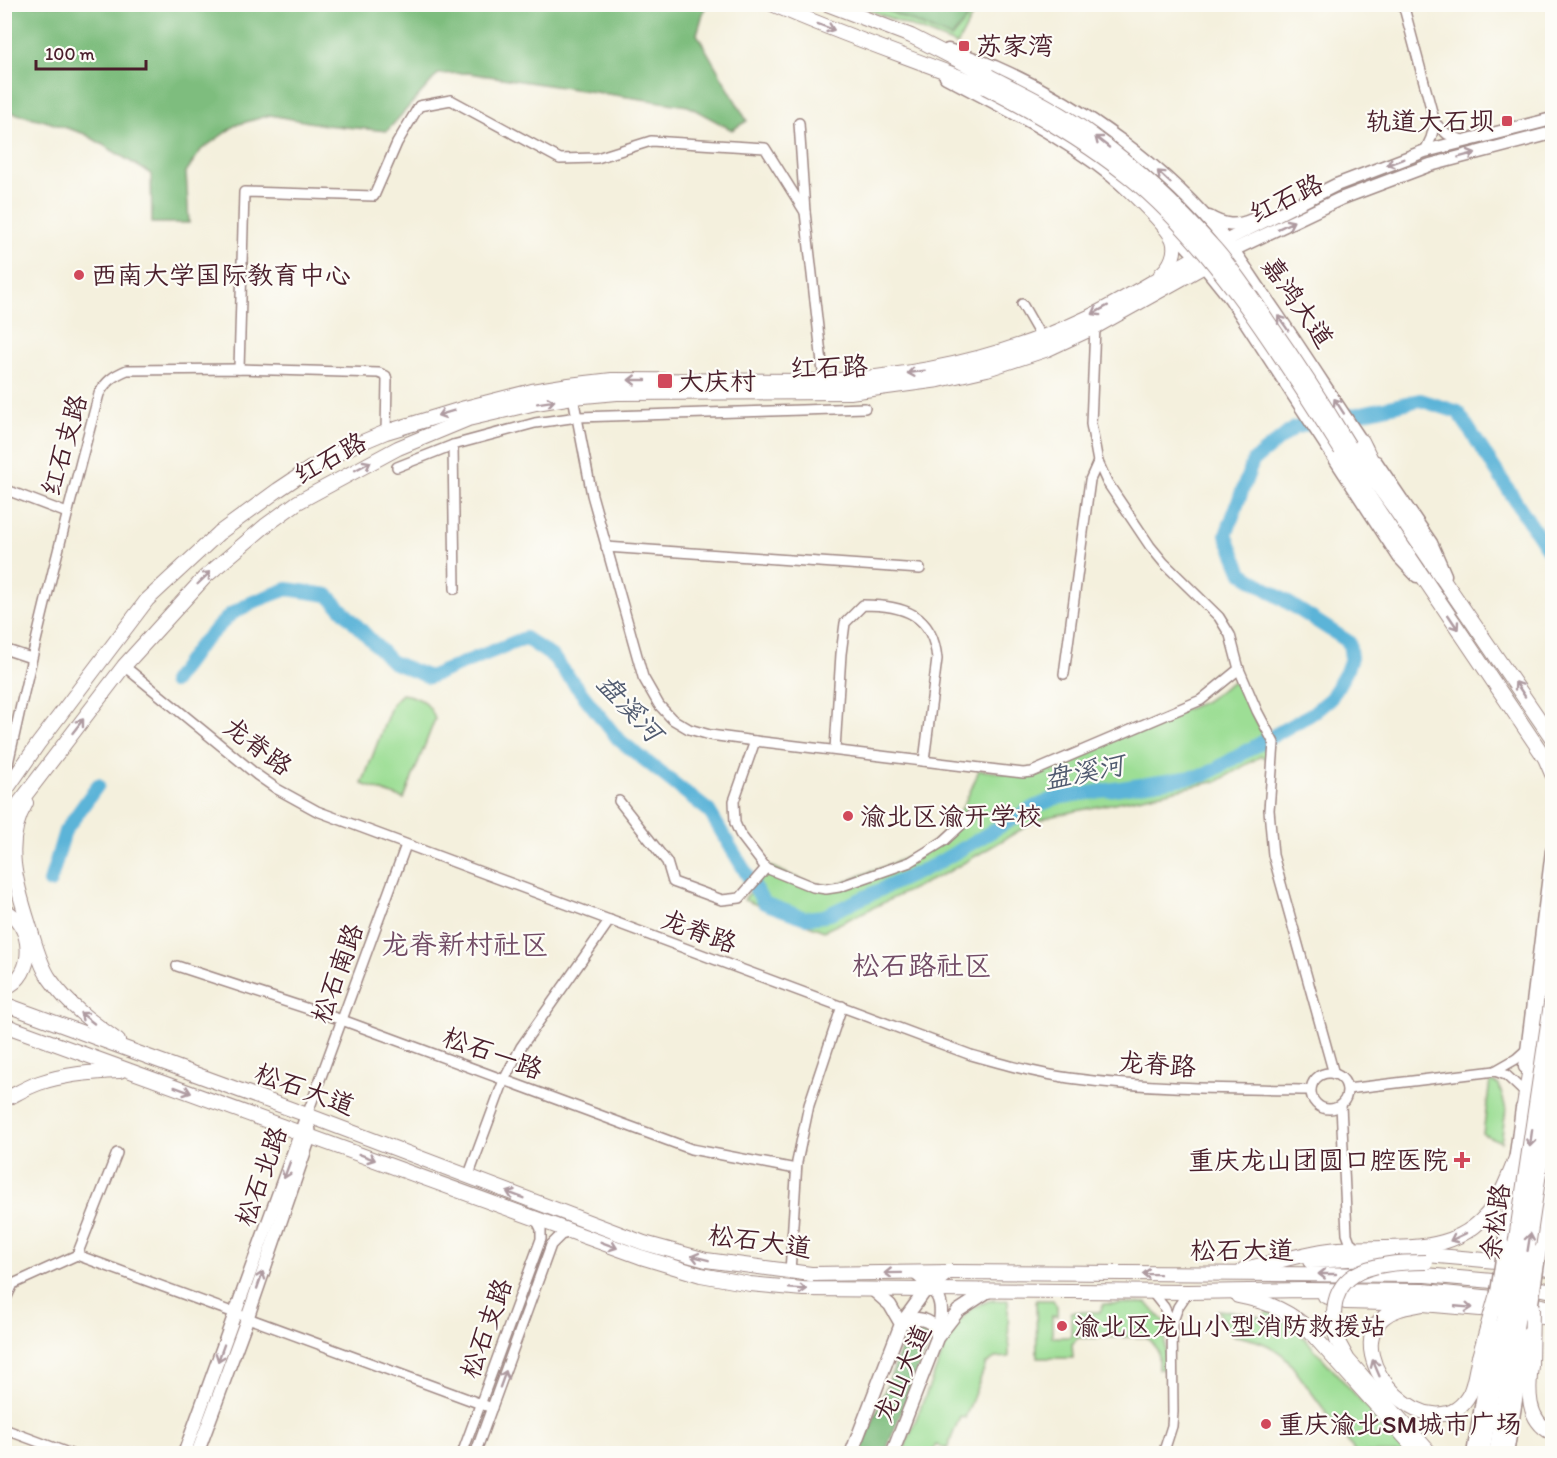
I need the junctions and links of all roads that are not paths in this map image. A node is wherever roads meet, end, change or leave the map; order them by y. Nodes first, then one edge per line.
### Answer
1 (772, 4) edge
2 (827, 4) edge
3 (1403, 4) edge
4 (911, 36) junction
5 (901, 53) junction
6 (987, 81) junction
7 (1552, 119) edge
8 (799, 123) dead end
9 (1435, 123) junction
10 (1552, 133) edge
11 (1462, 140) junction
12 (1425, 151) junction
13 (1122, 183) junction
14 (1312, 197) junction
15 (1187, 199) junction
16 (805, 212) junction
17 (1201, 212) junction
18 (1164, 222) junction
19 (1229, 245) junction
20 (1200, 261) junction
21 (1151, 282) junction
22 (1022, 304) dead end
23 (1095, 327) junction
24 (1041, 337) junction
25 (239, 369) junction
26 (824, 381) junction
27 (573, 397) junction
28 (865, 408) dead end
29 (578, 417) junction
30 (386, 432) junction
31 (453, 445) junction
32 (1346, 448) junction
33 (1098, 462) junction
34 (397, 467) dead end
35 (4, 489) edge
36 (67, 513) junction
37 (606, 547) junction
38 (920, 569) dead end
39 (455, 589) dead end
40 (1454, 592) junction
41 (1434, 595) junction
42 (4, 649) edge
43 (31, 658) junction
44 (124, 666) junction
45 (1239, 669) junction
46 (1064, 674) dead end
47 (1552, 738) edge
48 (755, 741) junction
49 (38, 744) junction
50 (8, 747) edge
51 (835, 749) junction
52 (55, 755) junction
53 (924, 761) junction
54 (1552, 774) edge
55 (4, 782) edge
56 (4, 794) edge
57 (620, 801) dead end
58 (974, 813) dead end
59 (4, 823) edge
60 (406, 845) junction
61 (1552, 851) edge
62 (764, 871) junction
63 (4, 910) edge
64 (610, 920) junction
65 (1552, 930) edge
66 (177, 966) dead end
67 (4, 988) edge
68 (1552, 997) edge
69 (4, 1004) edge
70 (842, 1006) junction
71 (342, 1020) junction
72 (4, 1025) edge
73 (1526, 1050) junction
74 (135, 1053) junction
75 (128, 1070) junction
76 (1495, 1071) junction
77 (1334, 1074) junction
78 (504, 1080) junction
79 (1552, 1085) edge
80 (1347, 1089) junction
81 (1310, 1090) junction
82 (1523, 1091) junction
83 (4, 1100) edge
84 (1341, 1105) junction
85 (307, 1115) junction
86 (1522, 1119) junction
87 (305, 1134) junction
88 (117, 1153) dead end
89 (1516, 1158) junction
90 (1552, 1165) edge
91 (796, 1169) junction
92 (468, 1177) junction
93 (535, 1217) junction
94 (573, 1232) junction
95 (1347, 1234) junction
96 (1358, 1248) junction
97 (1337, 1249) junction
98 (77, 1255) junction
99 (1251, 1267) junction
100 (1552, 1270) edge
101 (790, 1272) junction
102 (950, 1272) junction
103 (915, 1273) junction
104 (1210, 1275) junction
105 (1552, 1279) edge
106 (931, 1289) junction
107 (873, 1290) junction
108 (1302, 1290) junction
109 (1552, 1291) edge
110 (987, 1292) junction
111 (1152, 1292) junction
112 (1209, 1292) junction
113 (1188, 1293) junction
114 (1496, 1297) joint
115 (4, 1303) edge
116 (1423, 1304) junction
117 (1532, 1307) joint
118 (1552, 1308) edge
119 (241, 1317) junction
120 (1552, 1319) edge
121 (901, 1324) junction
122 (1172, 1324) junction
123 (937, 1338) junction
124 (1505, 1361) junction
125 (481, 1404) junction
126 (492, 1408) junction
127 (4, 1429) edge
128 (1552, 1433) edge
129 (71, 1454) edge
130 (184, 1454) edge
131 (197, 1454) edge
132 (462, 1454) edge
133 (475, 1454) edge
134 (851, 1454) edge
135 (892, 1454) edge
136 (1163, 1454) edge
137 (1420, 1454) edge
138 (1431, 1454) edge
139 (1473, 1454) edge
140 (1482, 1454) edge
141 (1496, 1454) edge
142 (1507, 1454) edge

1 -> 5 highway, 嘉鸿大道
2 - 4 highway, 嘉鸿大道
3 - 9 street
4 - 6 highway, 嘉鸿大道
15 -> 4 main road, 嘉鸿大道
5 - 6 highway, 嘉鸿大道
5 - 13 main road, 嘉鸿大道
6 - 32 highway, 嘉鸿大道, bridge
7 - 11 main road, 红石路
8 - 16 street
9 - 11 street
9 - 12 street
19 -> 10 main road, 红石路
11 - 12 main road, 红石路
12 -> 14 main road, 红石路
13 - 18 main road, 嘉鸿大道
13 - 21 highway
14 - 17 main road
14 - 19 main road, 红石路
15 - 17 main road, 嘉鸿大道
15 - 18 main road
16 - 25 street
16 - 26 street
17 - 19 main road, 嘉鸿大道
18 - 20 main road, 嘉鸿大道
19 - 20 highway, 红石路
32 -> 19 main road, 嘉鸿大道
20 - 21 highway, 红石路
20 - 23 highway, 红石路
20 - 32 main road, 嘉鸿大道
21 -> 24 highway, 红石路
22 - 24 street
23 - 27 highway, 红石路
23 - 33 street
24 -> 26 highway, 红石路
25 - 30 street, 红石支路
25 - 36 street, 红石支路
26 -> 30 highway, 红石路
27 - 29 street
44 -> 27 highway, 红石路
28 - 29 street
29 - 31 street
29 - 37 street
30 - 49 highway, 红石路
31 - 34 street
31 - 39 street
32 - 40 highway, 嘉鸿大道
32 - 40 main road, 嘉鸿大道
32 - 41 highway, 嘉鸿大道
32 - 41 main road, 嘉鸿大道
33 - 45 street
33 - 46 street
35 - 36 street
36 - 43 street, 红石支路
37 - 38 street
37 - 48 street
47 -> 40 highway, 嘉鸿大道
41 -> 54 highway, 嘉鸿大道
42 - 43 street
43 - 50 street, 红石支路
52 -> 44 highway, 红石路
44 - 60 street, 龙脊路
45 - 53 street
45 - 77 street
48 - 51 street
48 - 62 street
49 - 55 highway
49 - 56 highway, 红石路
50 - 55 street, 红石支路
51 - 53 street
51 - 53 street
52 - 59 highway, 红石路
74 -> 52 highway
57 - 62 street
58 - 62 street
60 - 64 street, 龙脊路
60 - 71 street, 松石南路
61 - 73 main road
63 - 67 highway
64 - 70 street, 龙脊路
64 - 78 street
65 - 86 highway
66 - 71 street, 松石一路
68 -> 124 highway, 余松路, bridge
69 - 74 highway, 松石大道
70 - 81 street, 龙脊路
70 - 91 street
71 - 78 street, 松石一路
71 - 85 street, 松石南路
72 - 75 highway, 松石大道
73 - 76 street
73 - 82 main road
74 - 85 highway, 松石大道
75 - 83 highway
75 -> 87 highway, 松石大道
76 - 80 street
76 - 82 street
77 - 80 street
77 - 81 street
78 - 91 street, 松石一路
78 - 92 street
124 -> 79 highway, 余松路, bridge
80 - 84 street
81 - 84 street
82 - 86 main road
84 - 95 street
85 - 87 main road, 松石北路
85 - 92 highway, 松石大道
86 - 89 main road
87 -> 93 highway, 松石大道
87 - 119 main road, 松石北路
88 - 98 street
89 -> 96 highway
89 - 114 main road, bridge
90 - 117 main road, bridge
91 - 101 street
101 -> 92 highway, 松石大道
93 - 94 highway, 松石大道
93 - 125 street, 松石支路
94 -> 107 highway, 松石大道
126 -> 94 street, 松石支路
95 - 96 street
95 - 97 street
96 - 97 highway
97 - 99 highway
98 - 115 street
98 - 119 street
99 - 100 highway
99 - 104 highway
103 -> 101 highway, 松石大道
102 - 103 highway, 松石大道
104 -> 102 highway, 松石大道
102 - 106 main road
103 - 106 main road
109 -> 104 highway, 松石大道
105 - 138 highway, bridge
106 - 107 highway, 松石大道
106 - 110 highway, 松石大道
106 - 121 main road
106 - 123 main road
107 - 121 main road, 龙山大道
108 - 112 highway, 松石大道
108 - 116 highway
108 - 118 highway, 松石大道
110 - 111 highway, 松石大道
110 - 123 main road, 龙山大道
111 - 113 highway, 松石大道
111 - 122 street
112 - 113 highway, 松石大道
112 - 137 highway
113 - 122 street
114 - 124 highway, bridge
116 -> 120 highway
124 -> 116 highway
117 - 124 highway, bridge
119 - 125 street
119 -> 130 main road, 松石北路
119 - 131 main road, 松石北路
121 - 123 main road
121 - 134 main road, 龙山大道
122 - 136 street
123 - 135 main road, 龙山大道
124 - 128 highway
124 - 139 main road
124 - 140 highway, 余松路
124 - 141 highway, 余松路
124 - 142 main road
125 - 126 street
125 - 132 street, 松石支路
126 - 133 street, 松石支路
127 - 129 street

